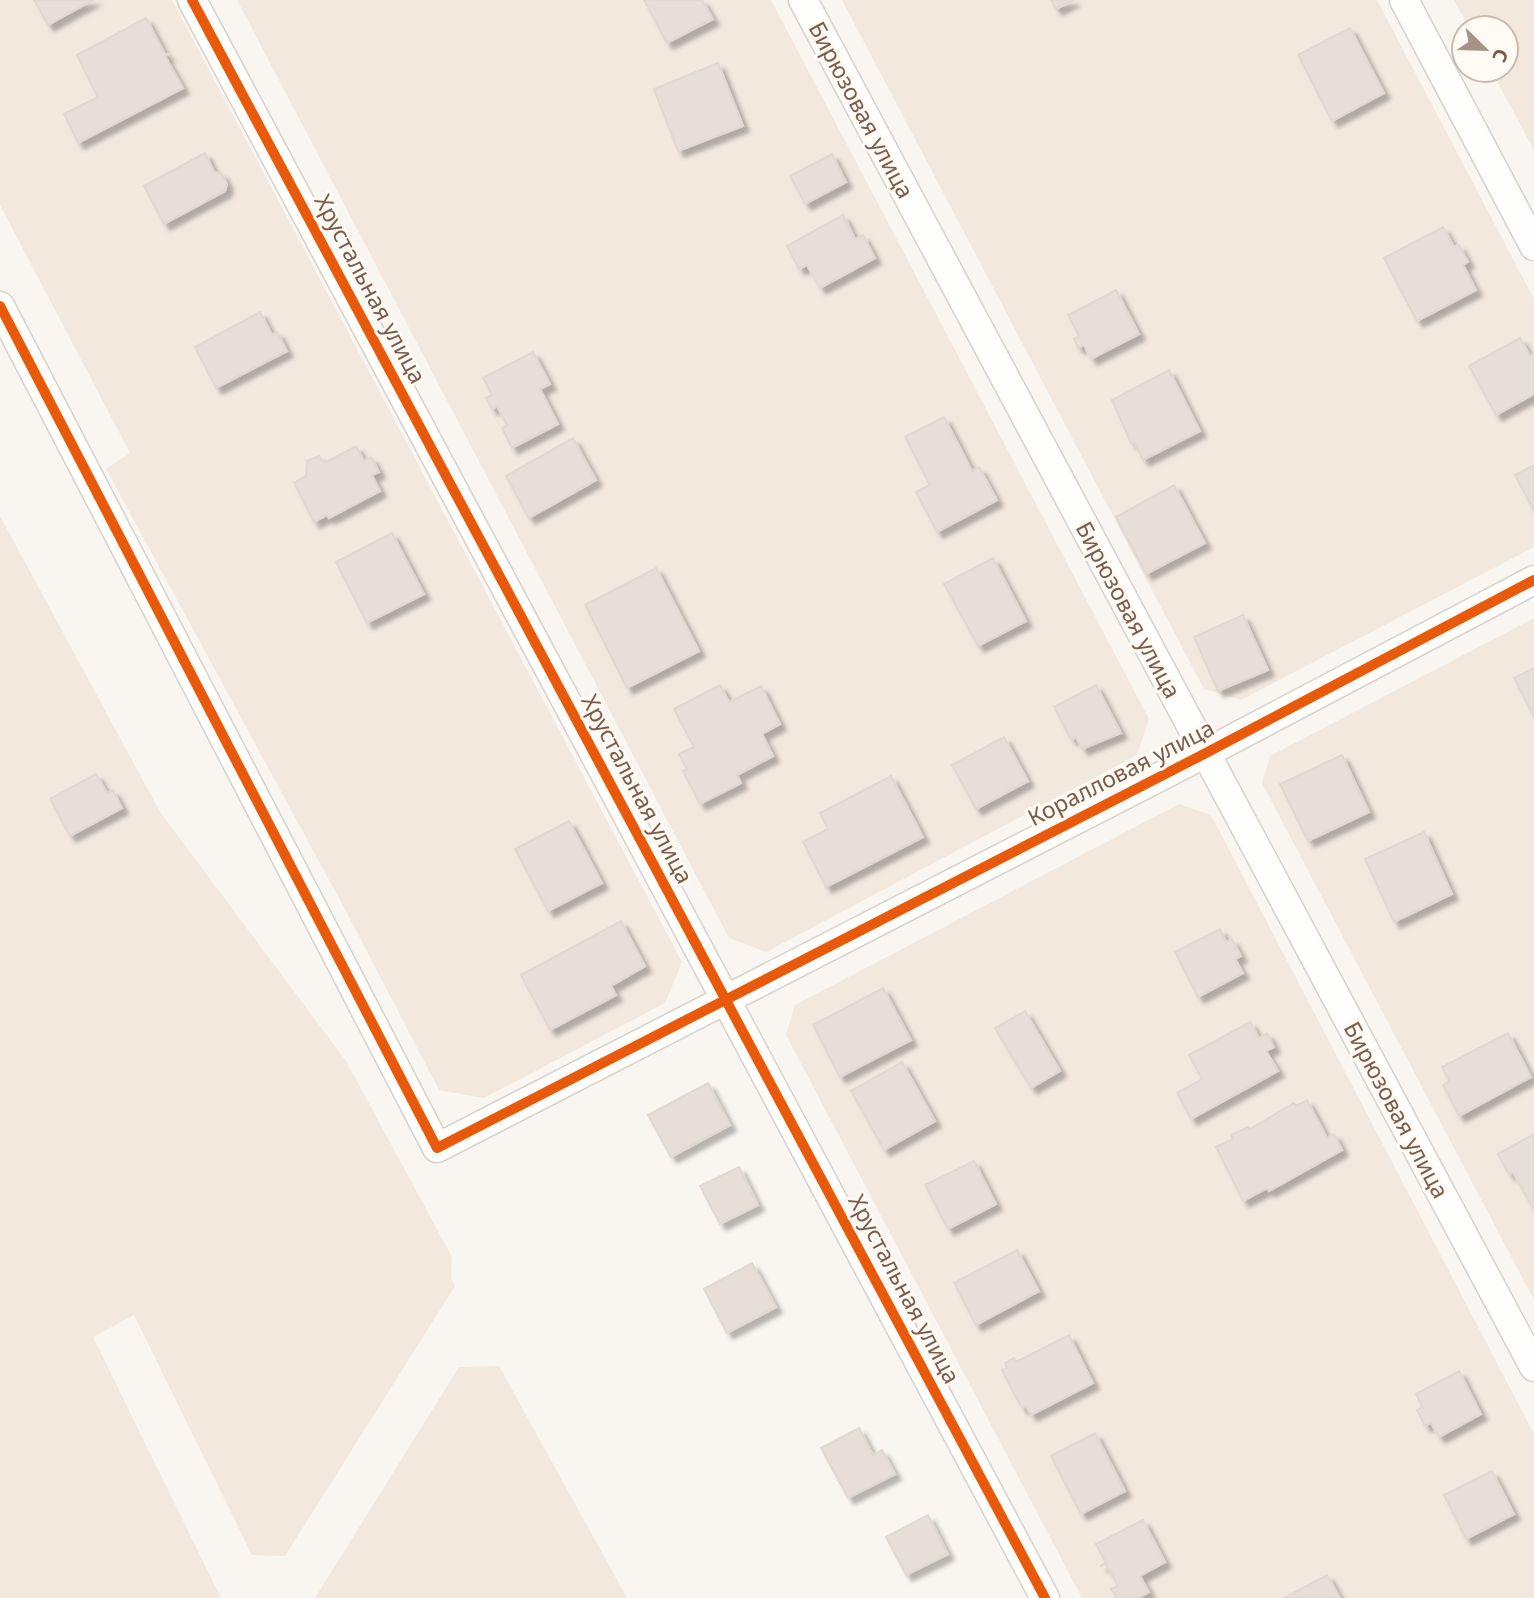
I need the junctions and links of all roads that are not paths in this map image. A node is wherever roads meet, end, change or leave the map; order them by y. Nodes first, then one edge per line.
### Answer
1 (192, 0) edge
2 (803, 0) edge
3 (1404, 0) edge
4 (1534, 246) edge
5 (0, 306) edge
6 (1534, 580) edge
7 (1204, 754) junction
8 (725, 998) junction
9 (1534, 1367) edge
10 (1045, 1598) edge

1 - 8 street, Хрустальная улица
2 - 7 street, Бирюзовая улица
3 - 4 street
5 - 8 street, Коралловая улица
6 - 7 street, Коралловая улица
7 - 8 street, Коралловая улица
7 - 9 street, Бирюзовая улица
8 - 10 street, Хрустальная улица

